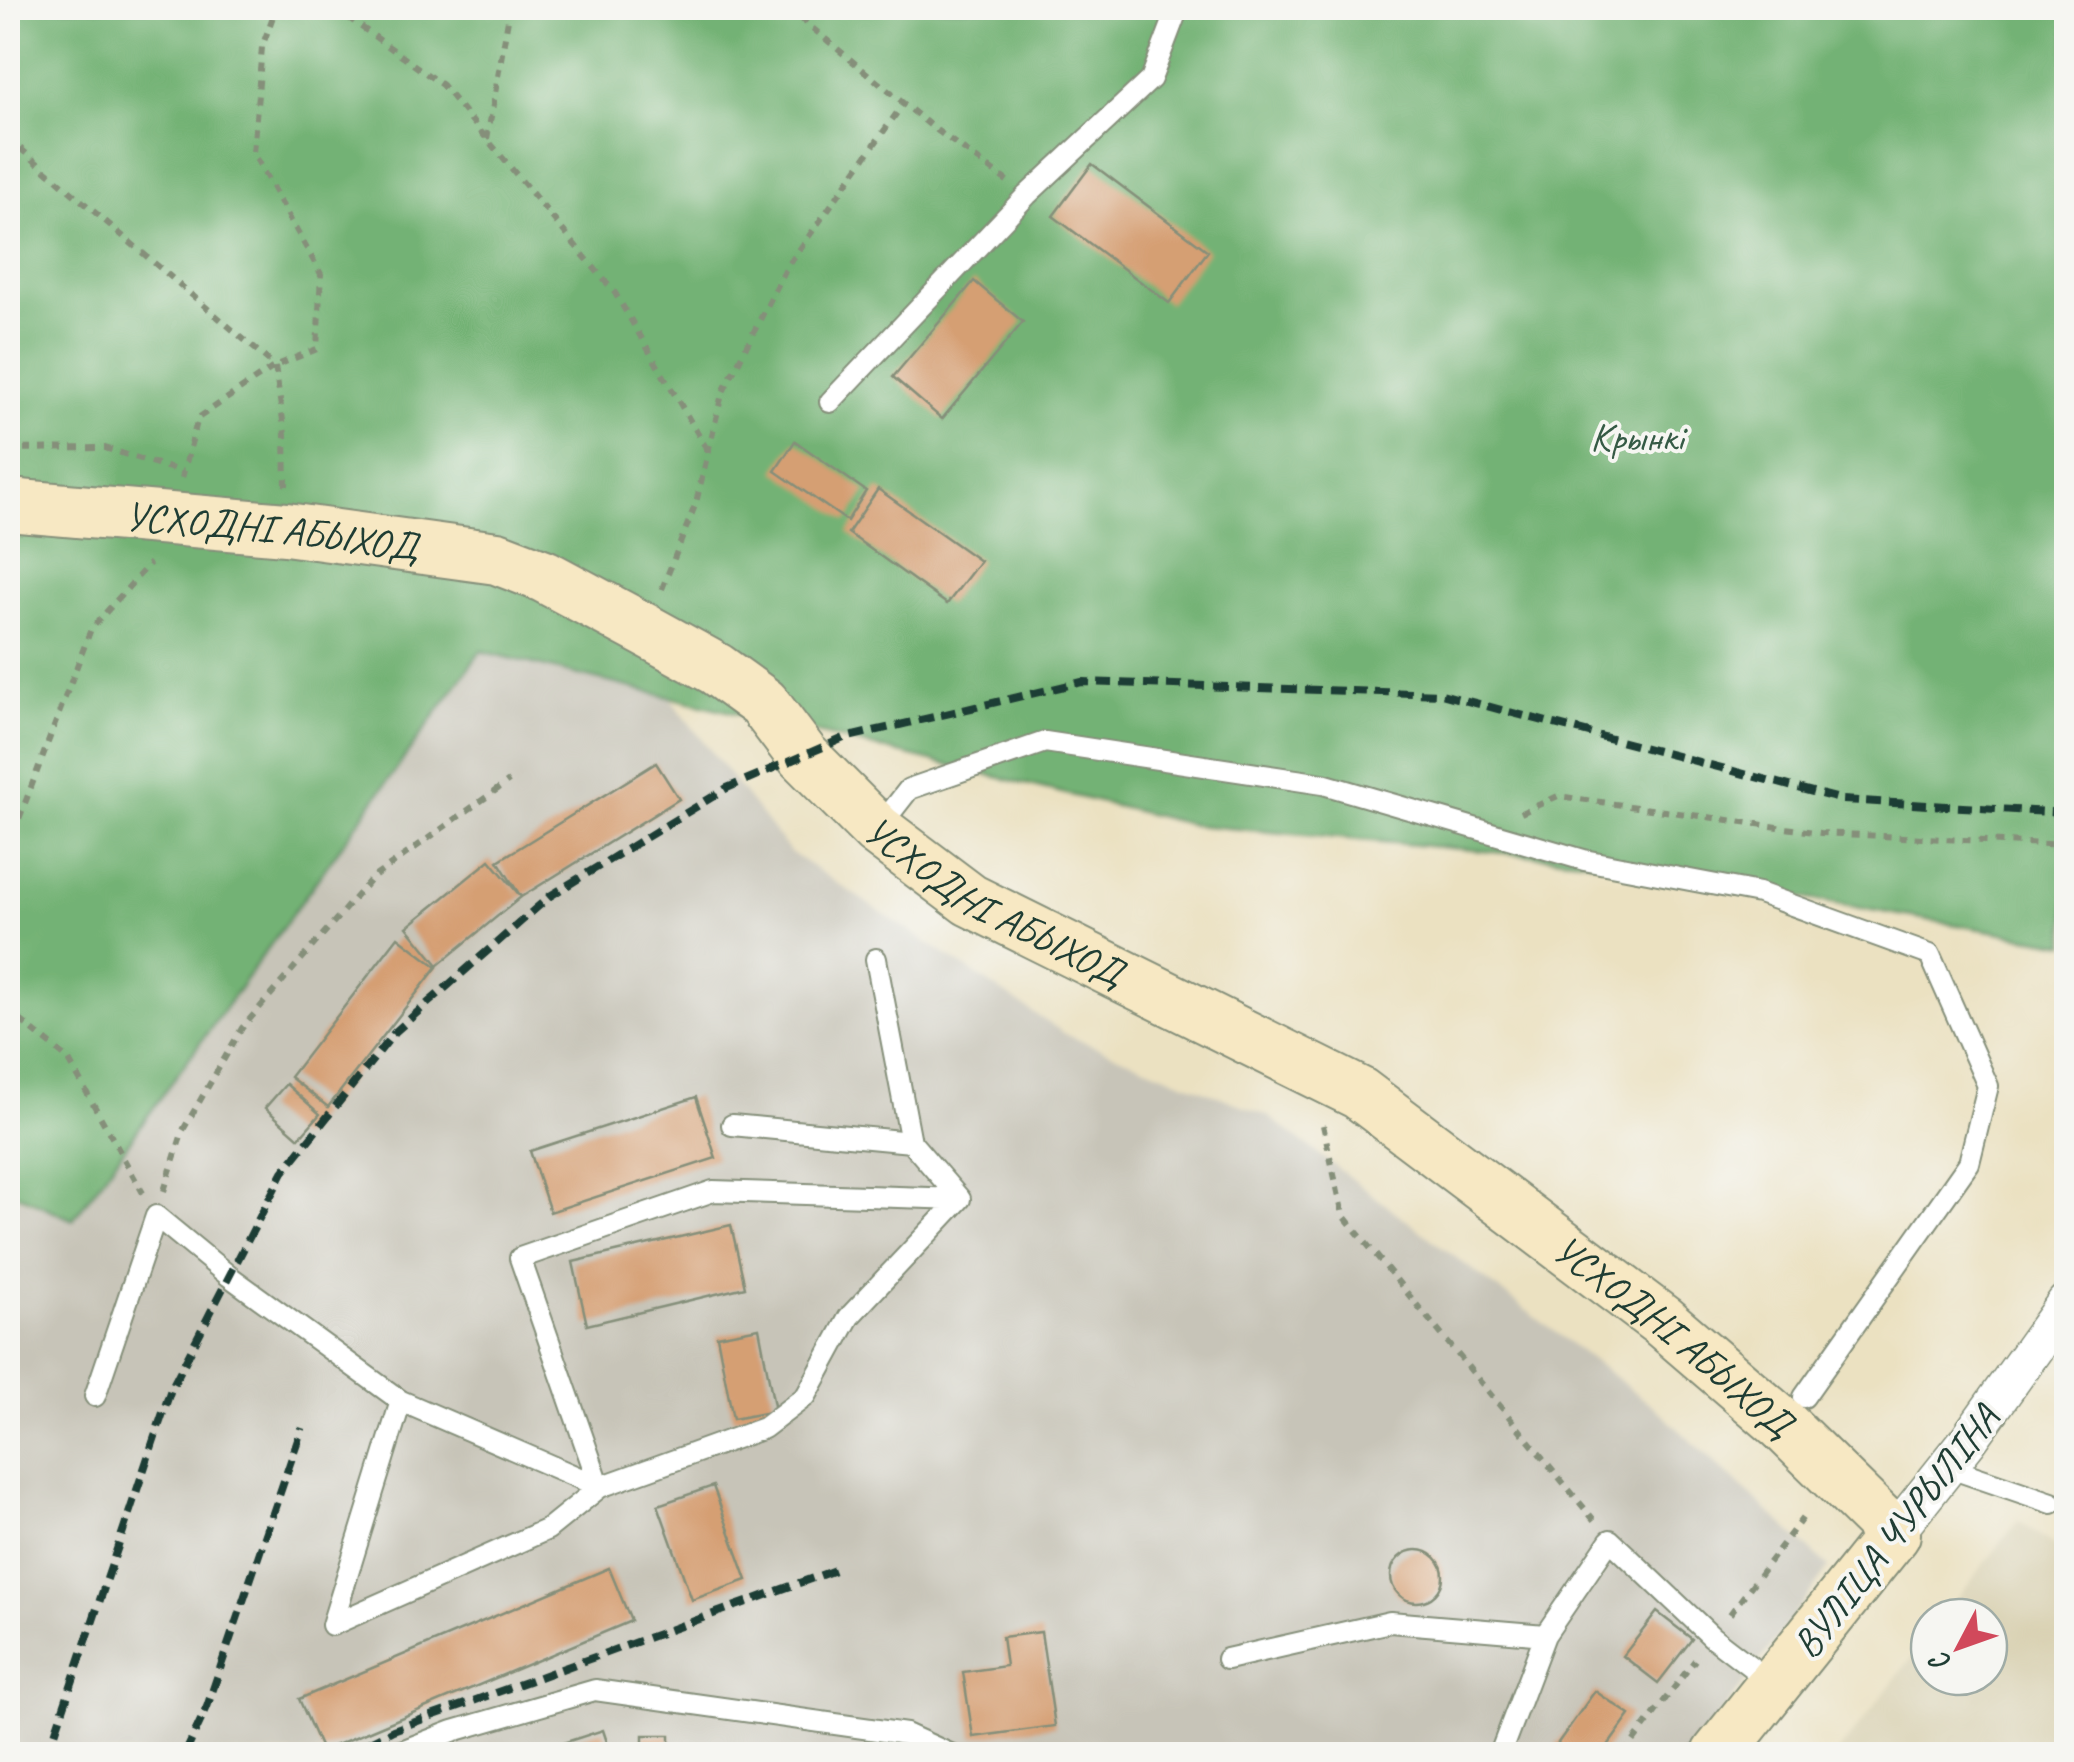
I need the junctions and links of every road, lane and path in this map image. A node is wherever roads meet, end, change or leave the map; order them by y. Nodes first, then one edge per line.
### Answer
1 (276, 8) edge
2 (335, 8) edge
3 (510, 8) edge
4 (788, 8) edge
5 (1178, 8) edge
6 (904, 103) junction
7 (8, 138) edge
8 (487, 140) junction
9 (1027, 195) junction
10 (274, 366) junction
11 (830, 402) dead end
12 (8, 449) edge
13 (708, 452) junction
14 (178, 495) junction
15 (8, 504) edge
16 (286, 529) junction
17 (645, 630) junction
18 (509, 781) dead end
19 (876, 830) junction
20 (1484, 831) junction
21 (2066, 845) edge
22 (8, 848) edge
23 (876, 960) dead end
24 (8, 1010) edge
25 (1322, 1122) dead end
26 (732, 1126) dead end
27 (911, 1142) junction
28 (960, 1199) junction
29 (156, 1216) junction
30 (2066, 1303) edge
31 (96, 1396) dead end
32 (1804, 1397) dead end
33 (401, 1401) junction
34 (1947, 1467) junction
35 (600, 1487) junction
36 (2052, 1503) dead end
37 (1894, 1534) junction
38 (1610, 1540) junction
39 (1545, 1634) junction
40 (1712, 1637) junction
41 (1227, 1659) dead end
42 (1774, 1684) junction
43 (394, 1754) edge
44 (950, 1754) edge
45 (1500, 1754) edge
46 (1624, 1754) edge
47 (1718, 1754) edge

1 - 10 path
2 - 8 path
3 - 8 path
4 - 6 path
5 - 9 lane
6 - 9 path
6 - 13 path
7 - 10 path
8 - 13 path
9 - 11 lane
10 - 14 path
10 - 16 path
12 - 14 path
13 - 17 path
14 - 15 main road, УСХОДНІ АБЫХОД
14 - 16 main road, УСХОДНІ АБЫХОД
14 - 22 path
16 - 17 main road, УСХОДНІ АБЫХОД
17 - 19 main road, УСХОДНІ АБЫХОД
18 - 29 path
19 - 20 lane
19 - 37 main road, УСХОДНІ АБЫХОД
20 - 21 path
20 - 32 lane
23 - 27 lane
24 - 29 path
25 - 38 path
26 - 27 lane
27 - 28 lane
28 - 35 lane
28 - 35 lane
29 - 31 lane
29 - 33 lane
30 - 34 street, ВУЛІЦА ЧУРЫЛІНА
33 - 35 lane
33 - 35 lane
34 - 36 lane
34 - 37 street, ВУЛІЦА ЧУРЫЛІНА
37 - 42 main road, ВУЛІЦА ЧУРЫЛІНА
38 - 39 lane
38 - 40 lane
39 - 41 lane
39 - 45 lane
40 - 42 lane
40 - 46 path
42 - 47 main road, ВУЛІЦА ЧУРЫЛІНА
43 - 44 lane

